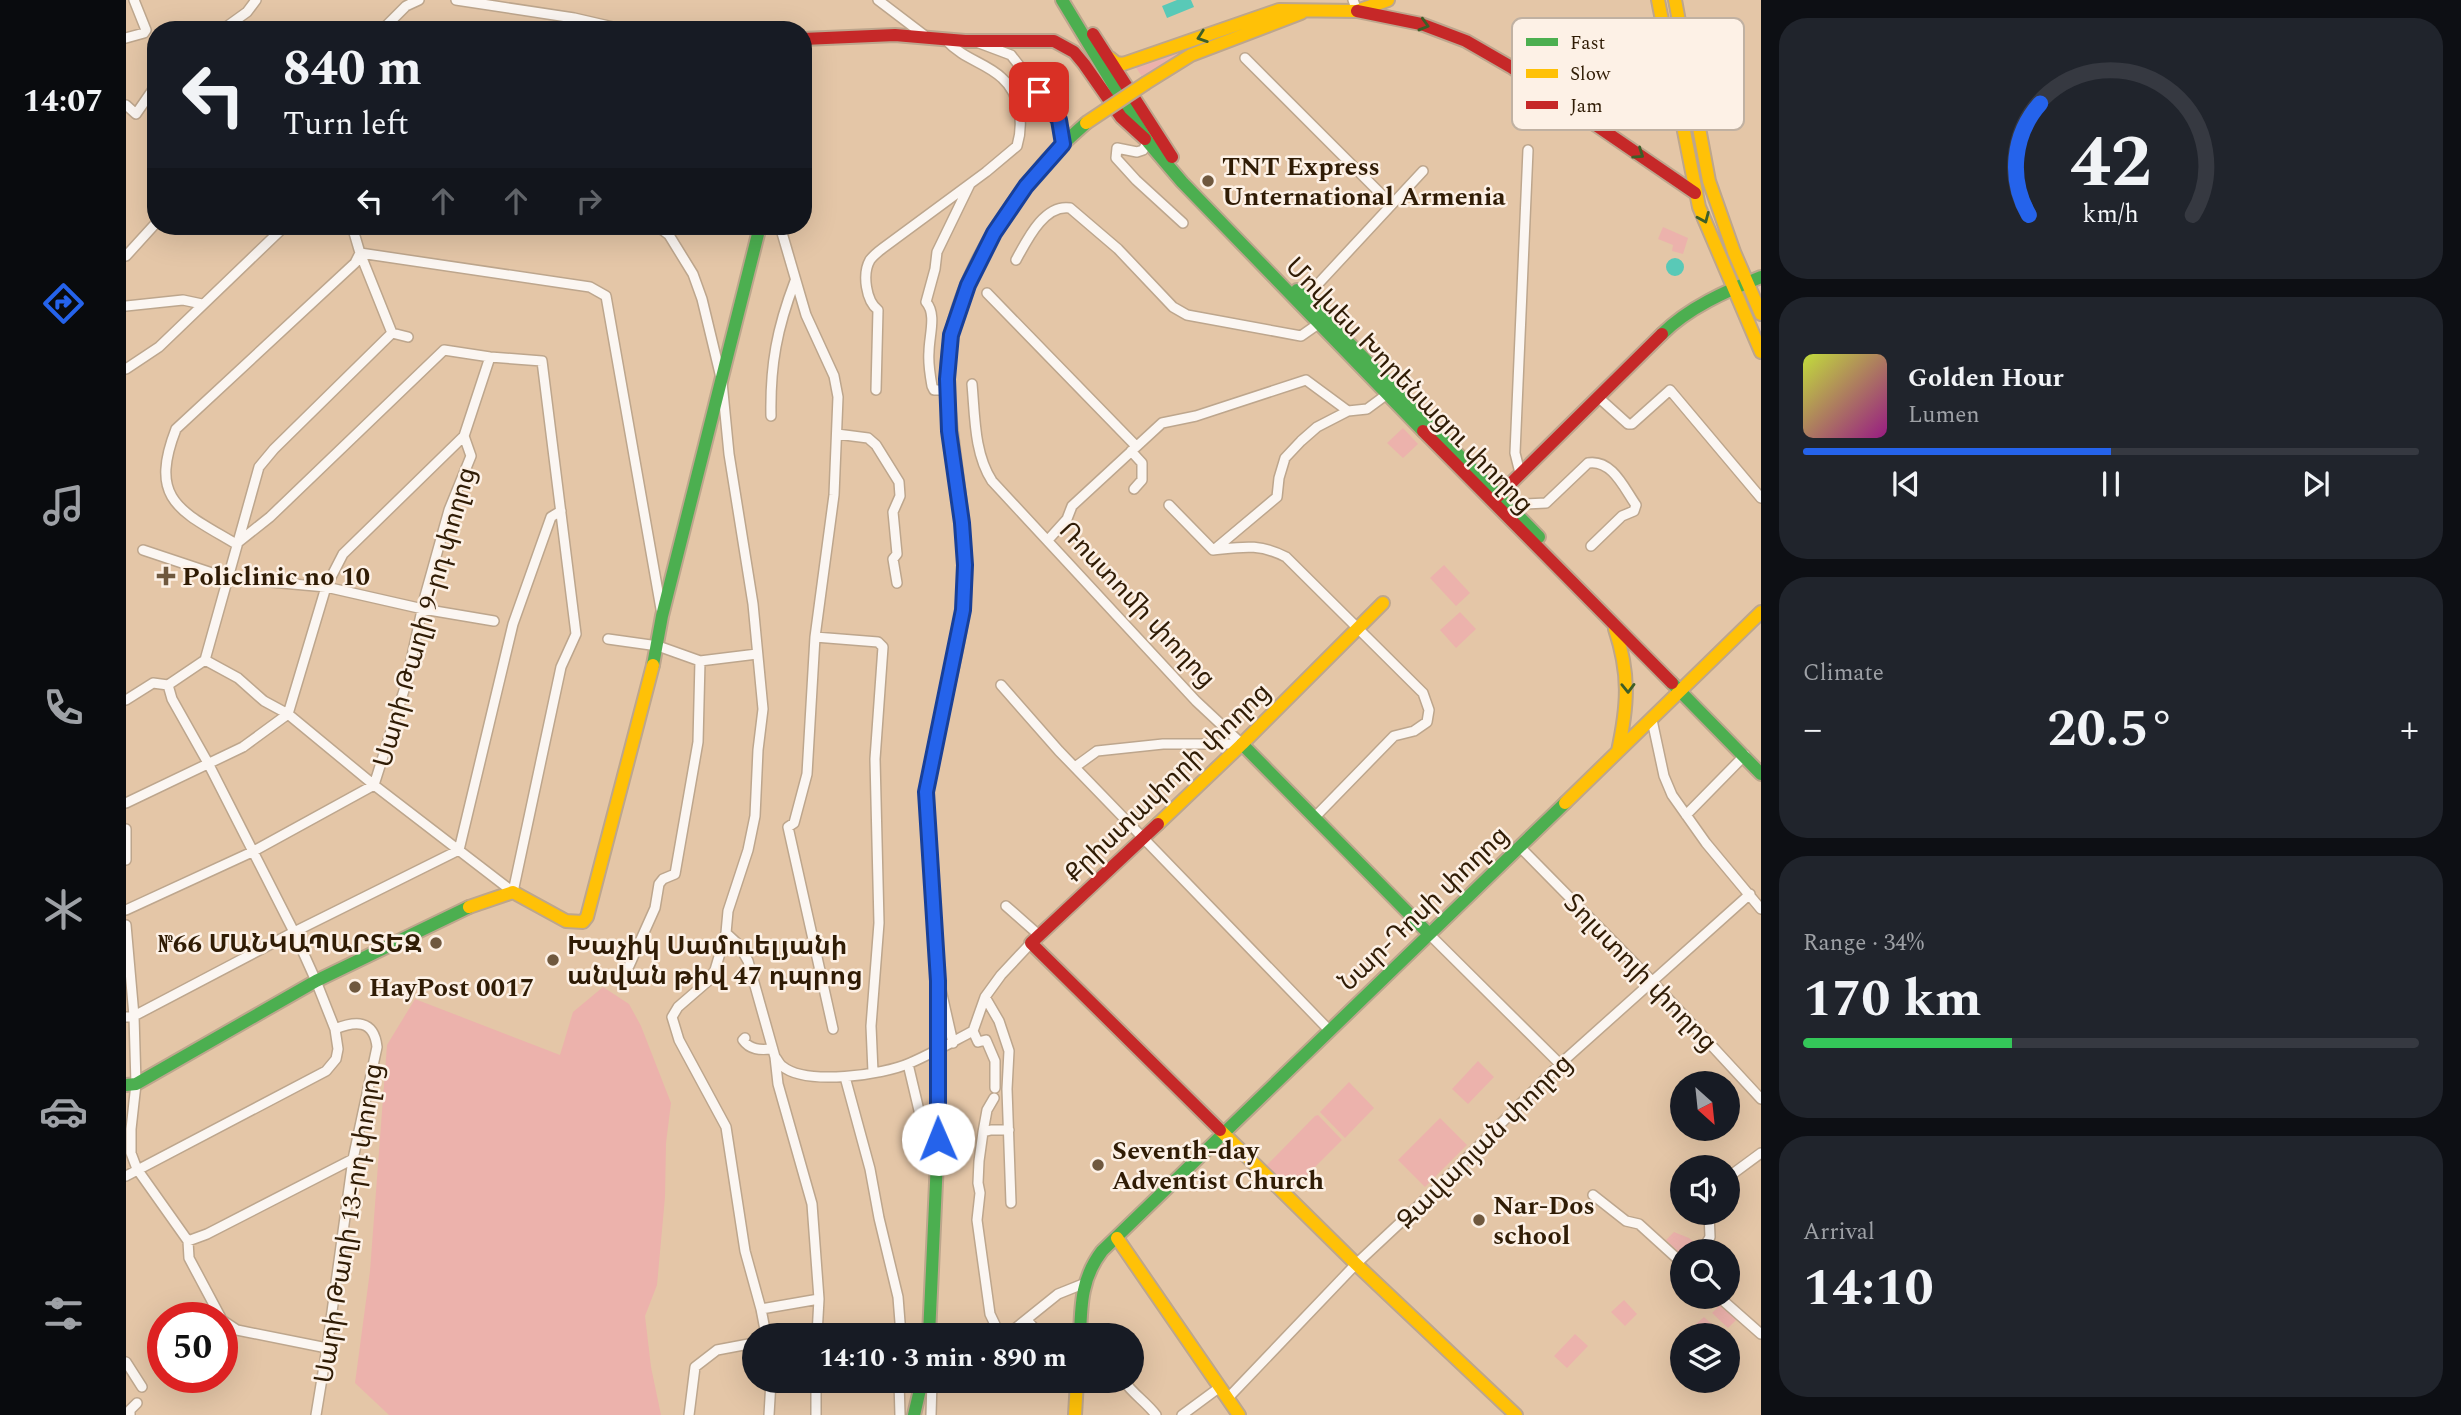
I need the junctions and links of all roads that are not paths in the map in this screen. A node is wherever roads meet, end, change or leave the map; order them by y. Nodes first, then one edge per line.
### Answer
1 (134, 0) edge
2 (256, 0) edge
3 (419, 0) edge
4 (456, 0) edge
5 (878, 0) edge
6 (1062, 0) edge
7 (1069, 0) edge
8 (1388, 0) edge
9 (1658, 0) edge
10 (1675, 0) edge
11 (1355, 5) edge
12 (1314, 9) junction
13 (1662, 18) edge
14 (1678, 18) edge
15 (234, 21) edge
16 (391, 21) edge
17 (587, 21) edge
18 (928, 37) junction
19 (126, 38) edge
20 (812, 39) edge
21 (946, 40) junction
22 (974, 41) junction
23 (1107, 55) junction
24 (1245, 58) dead end
25 (1512, 68) edge
26 (1112, 70) junction
27 (1092, 75) junction
28 (147, 98) edge
29 (126, 105) edge
30 (1604, 130) edge
31 (1685, 130) edge
32 (1699, 130) edge
33 (1148, 142) junction
34 (1063, 144) junction
35 (1528, 150) dead end
36 (1423, 171) dead end
37 (971, 183) junction
38 (1695, 192) junction
39 (1391, 204) junction
40 (1183, 223) dead end
41 (147, 233) edge
42 (275, 235) edge
43 (355, 235) edge
44 (669, 235) edge
45 (758, 235) edge
46 (783, 235) edge
47 (360, 253) junction
48 (126, 256) edge
49 (1016, 260) dead end
50 (1761, 277) edge
51 (795, 281) junction
52 (1747, 283) junction
53 (1733, 288) junction
54 (987, 293) dead end
55 (1305, 298) junction
56 (202, 304) junction
57 (126, 306) edge
58 (1761, 314) edge
59 (1321, 321) junction
60 (393, 333) junction
61 (408, 337) dead end
62 (1761, 352) edge
63 (490, 357) junction
64 (126, 369) edge
65 (722, 382) junction
66 (972, 384) dead end
67 (876, 390) dead end
68 (948, 390) junction
69 (1391, 391) junction
70 (1598, 397) junction
71 (1348, 411) junction
72 (771, 416) dead end
73 (837, 434) junction
74 (464, 436) junction
75 (1133, 449) junction
76 (1520, 473) junction
77 (1134, 489) dead end
78 (1761, 498) edge
79 (1495, 499) junction
80 (1169, 505) dead end
81 (1512, 509) junction
82 (561, 511) junction
83 (1048, 540) junction
84 (236, 544) junction
85 (1591, 546) dead end
86 (143, 550) dead end
87 (1213, 550) junction
88 (227, 578) junction
89 (897, 583) dead end
90 (326, 587) junction
91 (1383, 603) dead end
92 (424, 610) junction
93 (1761, 612) edge
94 (662, 616) junction
95 (494, 621) dead end
96 (1614, 625) junction
97 (1358, 627) junction
98 (815, 638) junction
99 (608, 639) dead end
100 (658, 646) junction
101 (757, 654) junction
102 (205, 660) junction
103 (700, 661) junction
104 (168, 685) junction
105 (1001, 685) dead end
106 (1683, 689) junction
107 (126, 699) edge
108 (288, 714) junction
109 (1652, 720) junction
110 (1242, 744) junction
111 (1618, 751) junction
112 (1744, 755) junction
113 (208, 763) junction
114 (1074, 767) junction
115 (1761, 773) edge
116 (374, 785) junction
117 (126, 803) edge
118 (1686, 815) junction
119 (1314, 818) junction
120 (126, 830) edge
121 (1143, 837) junction
122 (1519, 846) junction
123 (459, 850) junction
124 (252, 852) junction
125 (126, 860) edge
126 (513, 892) junction
127 (1750, 894) junction
128 (1006, 906) dead end
129 (1761, 909) edge
130 (126, 910) edge
131 (126, 925) edge
132 (294, 932) junction
133 (726, 933) junction
134 (1429, 934) junction
135 (1035, 939) junction
136 (628, 966) dead end
137 (1651, 980) junction
138 (316, 981) junction
139 (938, 981) junction
140 (985, 996) junction
141 (130, 1016) edge
142 (335, 1029) junction
143 (833, 1029) dead end
144 (1329, 1030) junction
145 (973, 1031) junction
146 (745, 1038) dead end
147 (953, 1042) junction
148 (773, 1053) junction
149 (908, 1064) junction
150 (1560, 1064) junction
151 (873, 1072) junction
152 (845, 1077) junction
153 (131, 1084) edge
154 (1761, 1099) edge
155 (921, 1119) dead end
156 (1009, 1130) junction
157 (984, 1132) junction
158 (1223, 1134) junction
159 (1761, 1153) edge
160 (353, 1159) junction
161 (1740, 1168) edge
162 (137, 1169) junction
163 (126, 1176) edge
164 (1593, 1195) dead end
165 (1011, 1203) dead end
166 (1117, 1238) junction
167 (188, 1241) junction
168 (1670, 1252) edge
169 (1356, 1264) junction
170 (1083, 1284) junction
171 (819, 1299) junction
172 (213, 1302) edge
173 (761, 1308) junction
174 (1733, 1309) edge
175 (1027, 1321) joint
176 (764, 1323) edge
177 (818, 1323) edge
178 (900, 1323) edge
179 (930, 1323) edge
180 (994, 1323) edge
181 (1024, 1323) edge
182 (1081, 1323) edge
183 (238, 1330) edge
184 (1761, 1334) edge
185 (742, 1345) edge
186 (327, 1348) junction
187 (126, 1362) edge
188 (142, 1387) dead end
189 (770, 1393) edge
190 (816, 1393) edge
191 (899, 1393) edge
192 (919, 1393) edge
193 (932, 1393) edge
194 (1075, 1393) edge
195 (1132, 1393) edge
196 (1224, 1393) junction
197 (136, 1403) dead end
198 (131, 1415) edge
199 (316, 1415) edge
200 (689, 1415) edge
201 (769, 1415) edge
202 (816, 1415) edge
203 (900, 1415) edge
204 (914, 1415) edge
205 (931, 1415) edge
206 (1075, 1415) edge
207 (1156, 1415) edge
208 (1182, 1415) edge
209 (1239, 1415) edge
210 (1516, 1415) edge

1 - 19 street
2 - 15 street
3 - 16 street
4 - 17 street
5 - 18 street
6 - 26 main road, Մովսես Խորենացու փողոց
7 - 23 main road, Մովսես Խորենացու փողոց
8 - 11 main road
9 - 13 main road
10 - 14 main road
11 - 12 main road
11 -> 25 main road
12 -> 23 main road
12 - 34 main road, bridge
18 - 20 main road
18 - 21 main road
21 - 22 main road
21 - 37 street
22 - 27 main road
22 - 34 street
23 - 26 main road, Մովսես Խորենացու փողոց
24 - 39 street
26 - 27 main road
26 - 33 main road, Մովսես Խորենացու փողոց
26 - 55 main road, Մովսես Խորենացու փողոց
27 - 33 main road
28 - 29 street
30 -> 38 main road
31 - 38 main road
32 - 52 main road
33 - 40 street
33 - 59 main road, Մովսես Խորենացու փողոց
34 - 68 main road
35 - 76 street
36 - 39 street
37 - 67 street
37 - 68 street
38 -> 53 main road
39 - 55 street
41 - 48 street
42 - 56 street
43 - 47 street
44 - 65 street
45 - 65 main road
46 - 51 street
47 - 60 street
47 - 84 street
47 - 94 street
49 - 59 street
50 - 52 main road
51 - 72 street
51 - 73 street
52 - 53 main road
52 - 58 main road
53 - 62 main road
53 - 70 main road
54 - 75 street
55 - 59 main road, Մովսես Խորենացու փողոց
56 - 57 street
56 - 64 street
59 - 69 main road, Մովսես Խորենացու փողոց
60 - 61 street
60 - 84 street
63 - 74 street, Սարի Թաղի 9-րդ փողոց
63 - 82 street
63 - 84 street
65 - 94 main road
65 - 101 street
66 - 83 street, Ռոստոմի փողոց
68 - 139 main road
69 - 71 street
69 - 79 main road, Մովսես Խորենացու փողոց
70 - 76 main road
70 - 78 street
71 - 75 street
71 - 87 street
73 - 89 street
73 - 98 street
74 - 90 street
74 - 92 street, Սարի Թաղի 9-րդ փողոց
75 - 77 street
75 - 83 street
76 - 79 main road
79 - 81 main road, Մովսես Խորենացու փողոց
79 - 96 main road, Մովսես Խորենացու փողոց
80 - 87 street
81 - 85 street
81 - 106 main road, Մովսես Խորենացու փողոց
82 - 123 street
82 - 126 street
83 - 110 street, Ռոստոմի փողոց
84 - 88 street
86 - 88 street
87 - 97 street
88 - 90 street
88 - 102 street
90 - 92 street
90 - 108 street
91 - 97 main road, Քրիստափորի փողոց
92 - 95 street
92 - 116 street, Սարի Թաղի 9-րդ փողոց
93 - 106 main road, Նար-Դոսի փողոց
94 - 100 main road
96 - 106 main road, Մովսես Խորենացու փողոց
96 -> 111 main road
97 - 110 main road, Քրիստափորի փողոց
97 - 119 street
98 - 143 street
98 - 151 street
99 - 100 street
100 - 103 street
100 - 126 main road
101 - 103 street
101 - 133 street
102 - 104 street
102 - 108 street
103 - 136 street
104 - 107 street
104 - 113 street
105 - 114 street
106 - 109 main road, Նար-Դոսի փողոց
106 - 112 main road, Մովսես Խորենացու փողոց
108 - 113 street
108 - 116 street
109 - 111 main road, Նար-Դոսի փողոց
109 - 118 street
110 - 114 street
110 - 119 main road, Ռոստոմի փողոց
110 - 121 main road, Քրիստափորի փողոց
111 - 122 main road, Նար-Դոսի փողոց
112 - 115 main road, Մովսես Խորենացու փողոց
112 - 118 street
113 - 117 street
113 - 124 street
114 - 121 street
116 - 123 street
116 - 124 street, Սարի Թաղի 9-րդ փողոց
118 - 127 street
119 - 134 main road, Ռոստոմի փողոց
120 - 125 street
121 - 135 main road, Քրիստափորի փողոց
121 - 144 street
122 - 134 main road, Նար-Դոսի փողոց
122 - 137 street, Տոլստոյի փողոց
123 - 126 street
123 - 132 street
124 - 130 street, Սարի Թաղի 9-րդ փողոց
124 - 132 street
126 - 138 main road
127 - 129 street
127 - 137 street, Զավարյան փողոց
128 - 135 street
131 - 141 street
132 - 138 street
132 - 141 street
133 - 148 street
133 - 173 street
134 - 144 main road, Նար-Դոսի փողոց
134 - 150 street, Ռոստոմի փողոց
135 - 140 street, Քրիստափորի փողոց
135 - 158 main road
137 - 150 street, Զավարյան փողոց
137 - 154 street, Տոլստոյի փողոց
138 - 142 street
138 - 153 main road
139 - 147 street
139 - 179 main road, bridge
140 - 145 street, Քրիստափորի փողոց
140 - 156 street
141 - 153 street
142 - 160 street, Սարի Թաղի 13-րդ փողոց
142 - 162 street
144 - 158 main road, Նար-Դոսի փողոց
145 - 147 street
145 - 157 street
146 - 148 street
147 - 149 street
148 - 152 street
148 - 171 street
149 - 151 street
149 - 155 street
150 - 169 street, Զավարյան փողոց
151 - 152 street
152 - 178 street
153 - 162 street
156 - 157 street
156 - 165 street
157 - 180 street
158 - 166 main road, Նար-Դոսի փողոց
158 - 169 main road
159 - 161 street
160 - 167 street
160 - 186 street, Սարի Թաղի 13-րդ փողոց
162 - 163 street
162 - 167 street
164 - 168 street
166 - 170 main road, Նար-Դոսի փողոց
166 - 196 main road
167 - 172 street
169 - 196 street, Զավարյան փողոց
169 - 210 main road
170 - 175 street
170 - 182 main road
171 - 173 street
171 - 177 street
173 - 176 street
174 - 184 street
175 - 181 street
183 - 186 street
185 - 200 street
186 - 199 street, Սարի Թաղի 13-րդ փողոց
187 - 188 street
189 - 201 street
190 - 202 street
191 - 203 street
192 - 204 main road
193 - 205 street
194 - 206 main road
195 - 207 street
196 - 208 street, Զավարյան փողոց
196 - 209 main road
197 - 198 street

